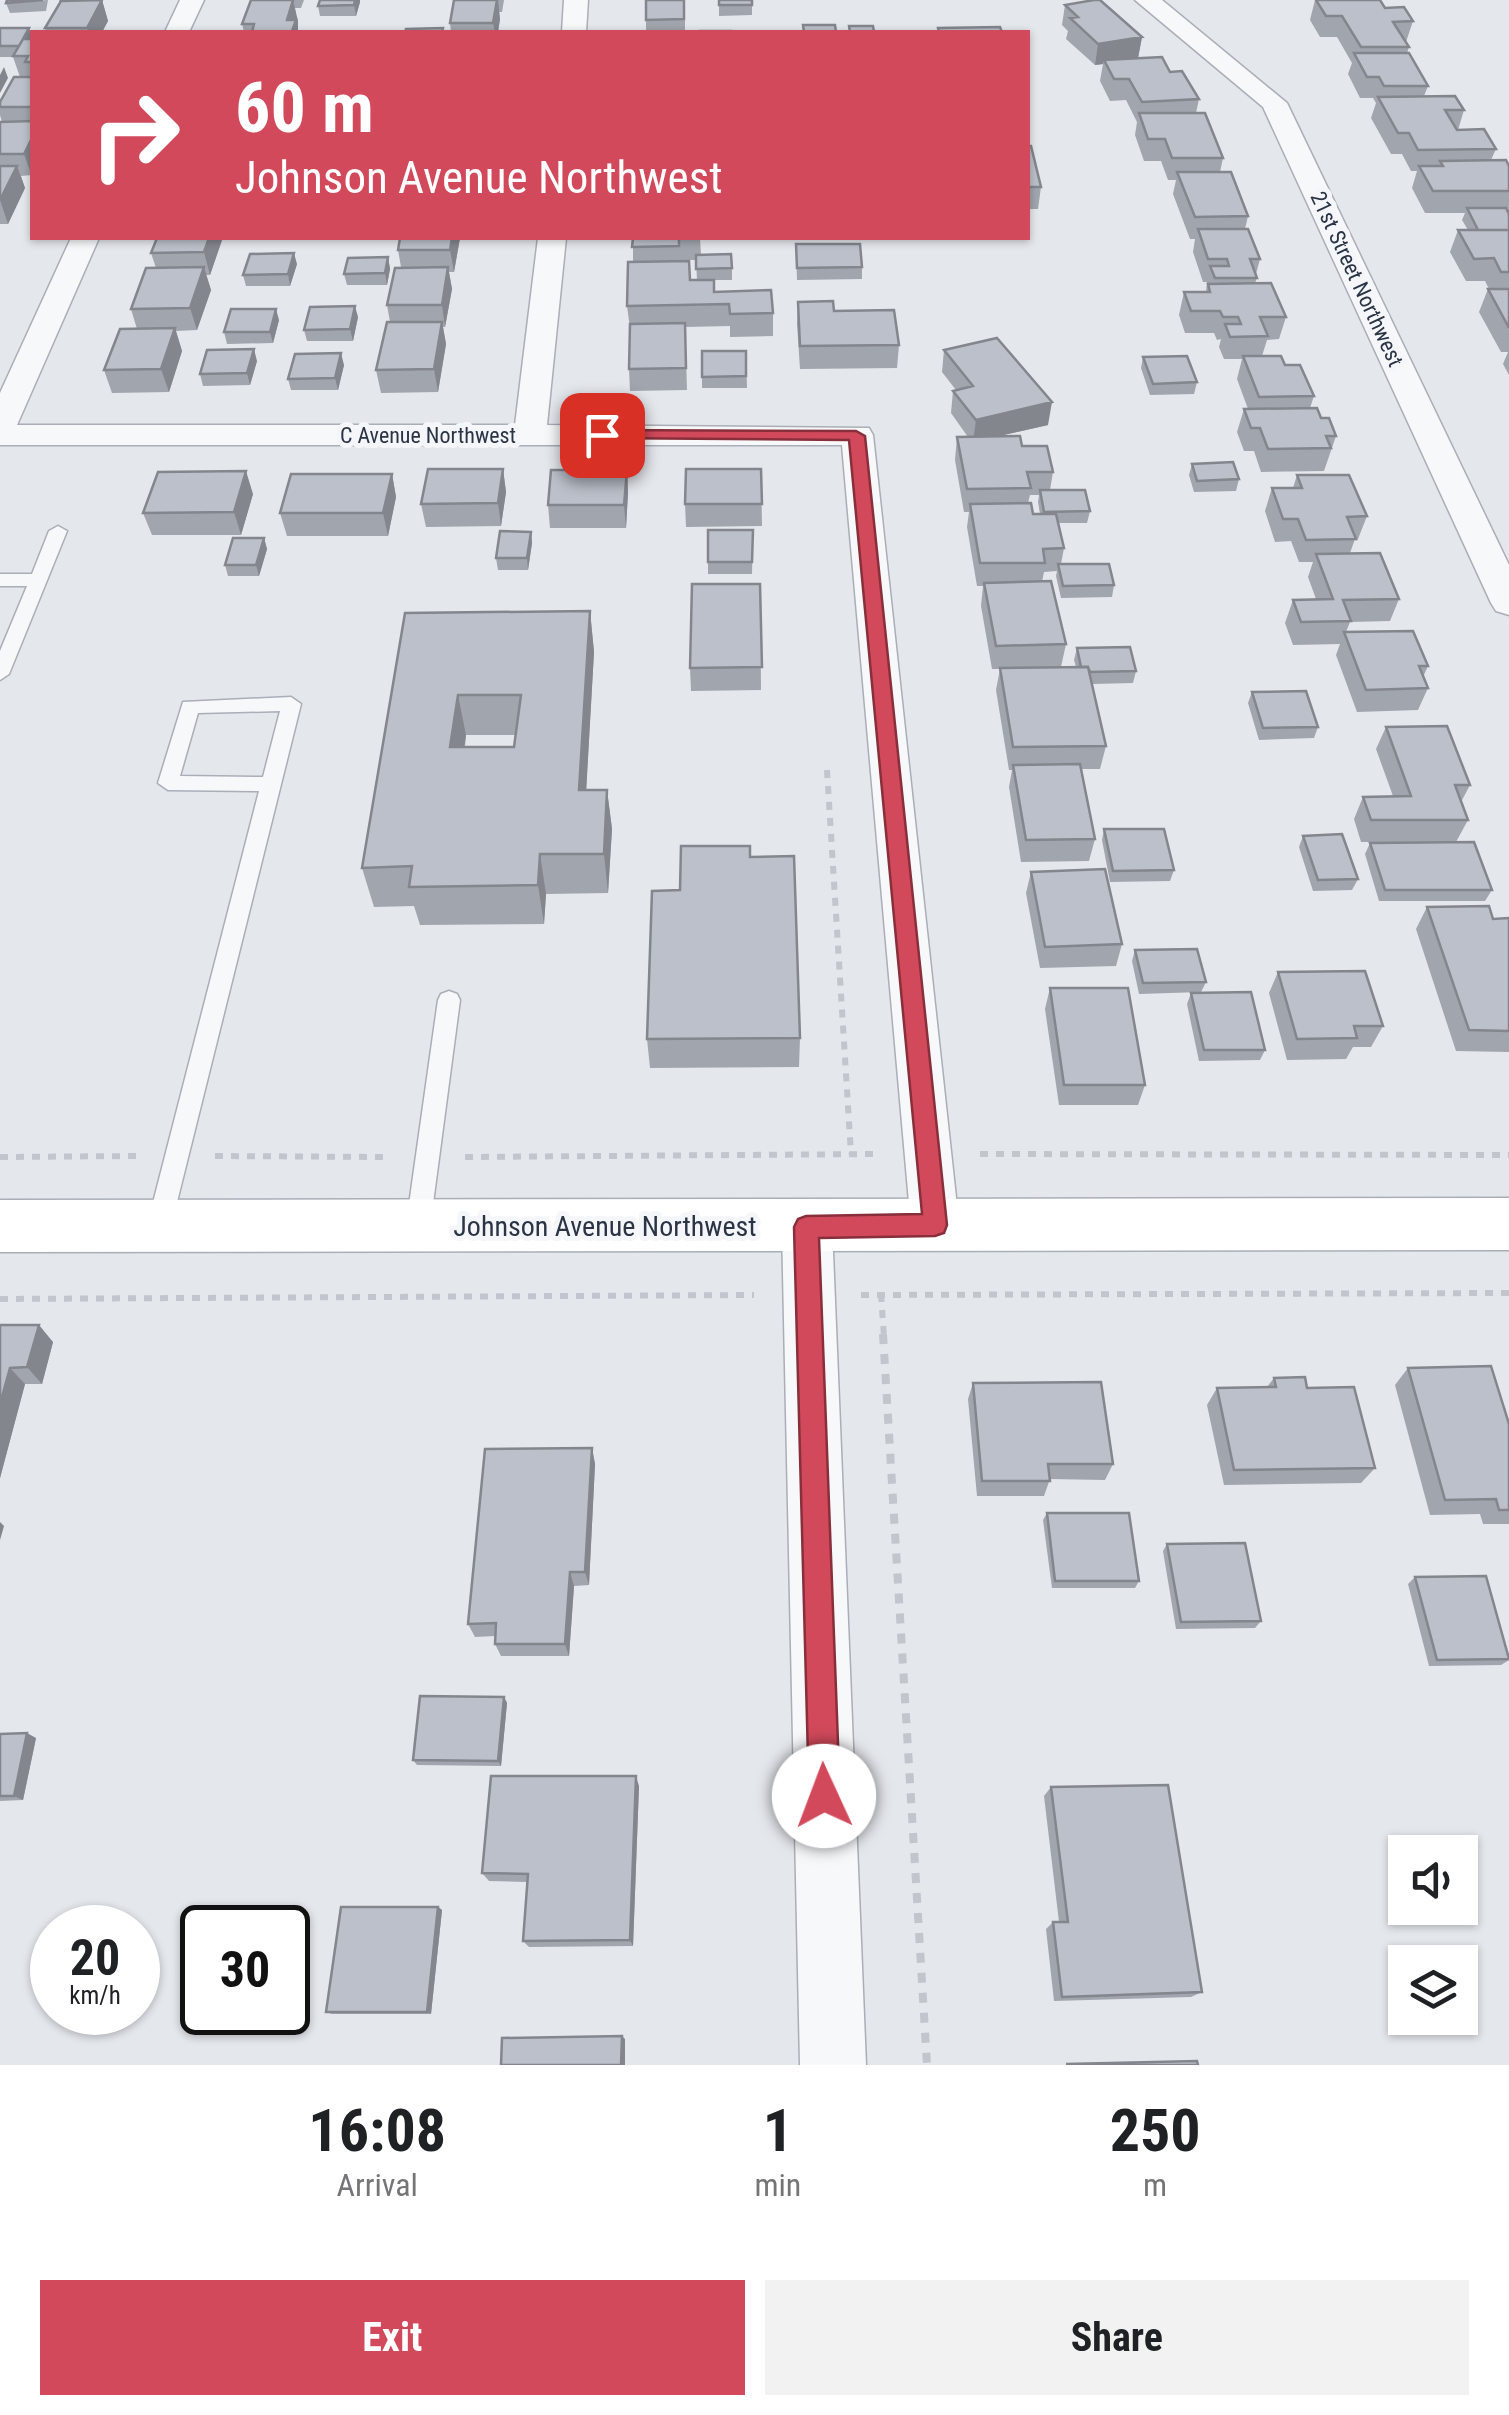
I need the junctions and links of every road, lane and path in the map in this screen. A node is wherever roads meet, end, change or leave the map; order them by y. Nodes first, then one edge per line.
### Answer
1 (192, 0) edge
2 (576, 0) edge
3 (1147, 0) edge
4 (178, 30) edge
5 (574, 30) edge
6 (84, 240) edge
7 (552, 240) edge
8 (0, 428) edge
9 (0, 435) edge
10 (530, 435) junction
11 (58, 532) dead end
12 (0, 580) edge
13 (38, 580) junction
14 (1509, 604) edge
15 (0, 674) edge
16 (828, 770) dead end
17 (271, 784) junction
18 (449, 1000) dead end
19 (851, 1154) junction
20 (928, 1154) junction
21 (1509, 1155) edge
22 (176, 1156) junction
23 (1468, 1156) junction
24 (0, 1157) edge
25 (428, 1157) junction
26 (1471, 1167) dead end
27 (1509, 1224) edge
28 (935, 1225) junction
29 (0, 1226) edge
30 (159, 1226) junction
31 (418, 1226) junction
32 (806, 1227) junction
33 (881, 1294) dead end
34 (833, 2065) edge
35 (927, 2065) edge

1 - 4 street
2 - 5 street
3 - 14 street, 21st Street Northwest
6 - 8 street
7 - 10 street
9 - 10 street, C Avenue Northwest
10 - 20 street, C Avenue Northwest
11 - 13 lane
12 - 13 lane
13 - 15 lane
16 - 19 path
17 - 17 lane
17 - 22 lane
18 - 25 lane
19 - 20 path
19 - 25 path
20 - 23 path
20 - 28 street
21 - 23 path
22 - 24 path
22 - 25 path
22 - 30 lane
23 - 26 path
25 - 31 lane
27 - 28 street, Johnson Avenue Northwest
28 - 32 street, Johnson Avenue Northwest
29 - 30 street, Johnson Avenue Northwest
30 - 31 street, Johnson Avenue Northwest
31 - 32 street, Johnson Avenue Northwest
32 - 34 street
33 - 35 path

